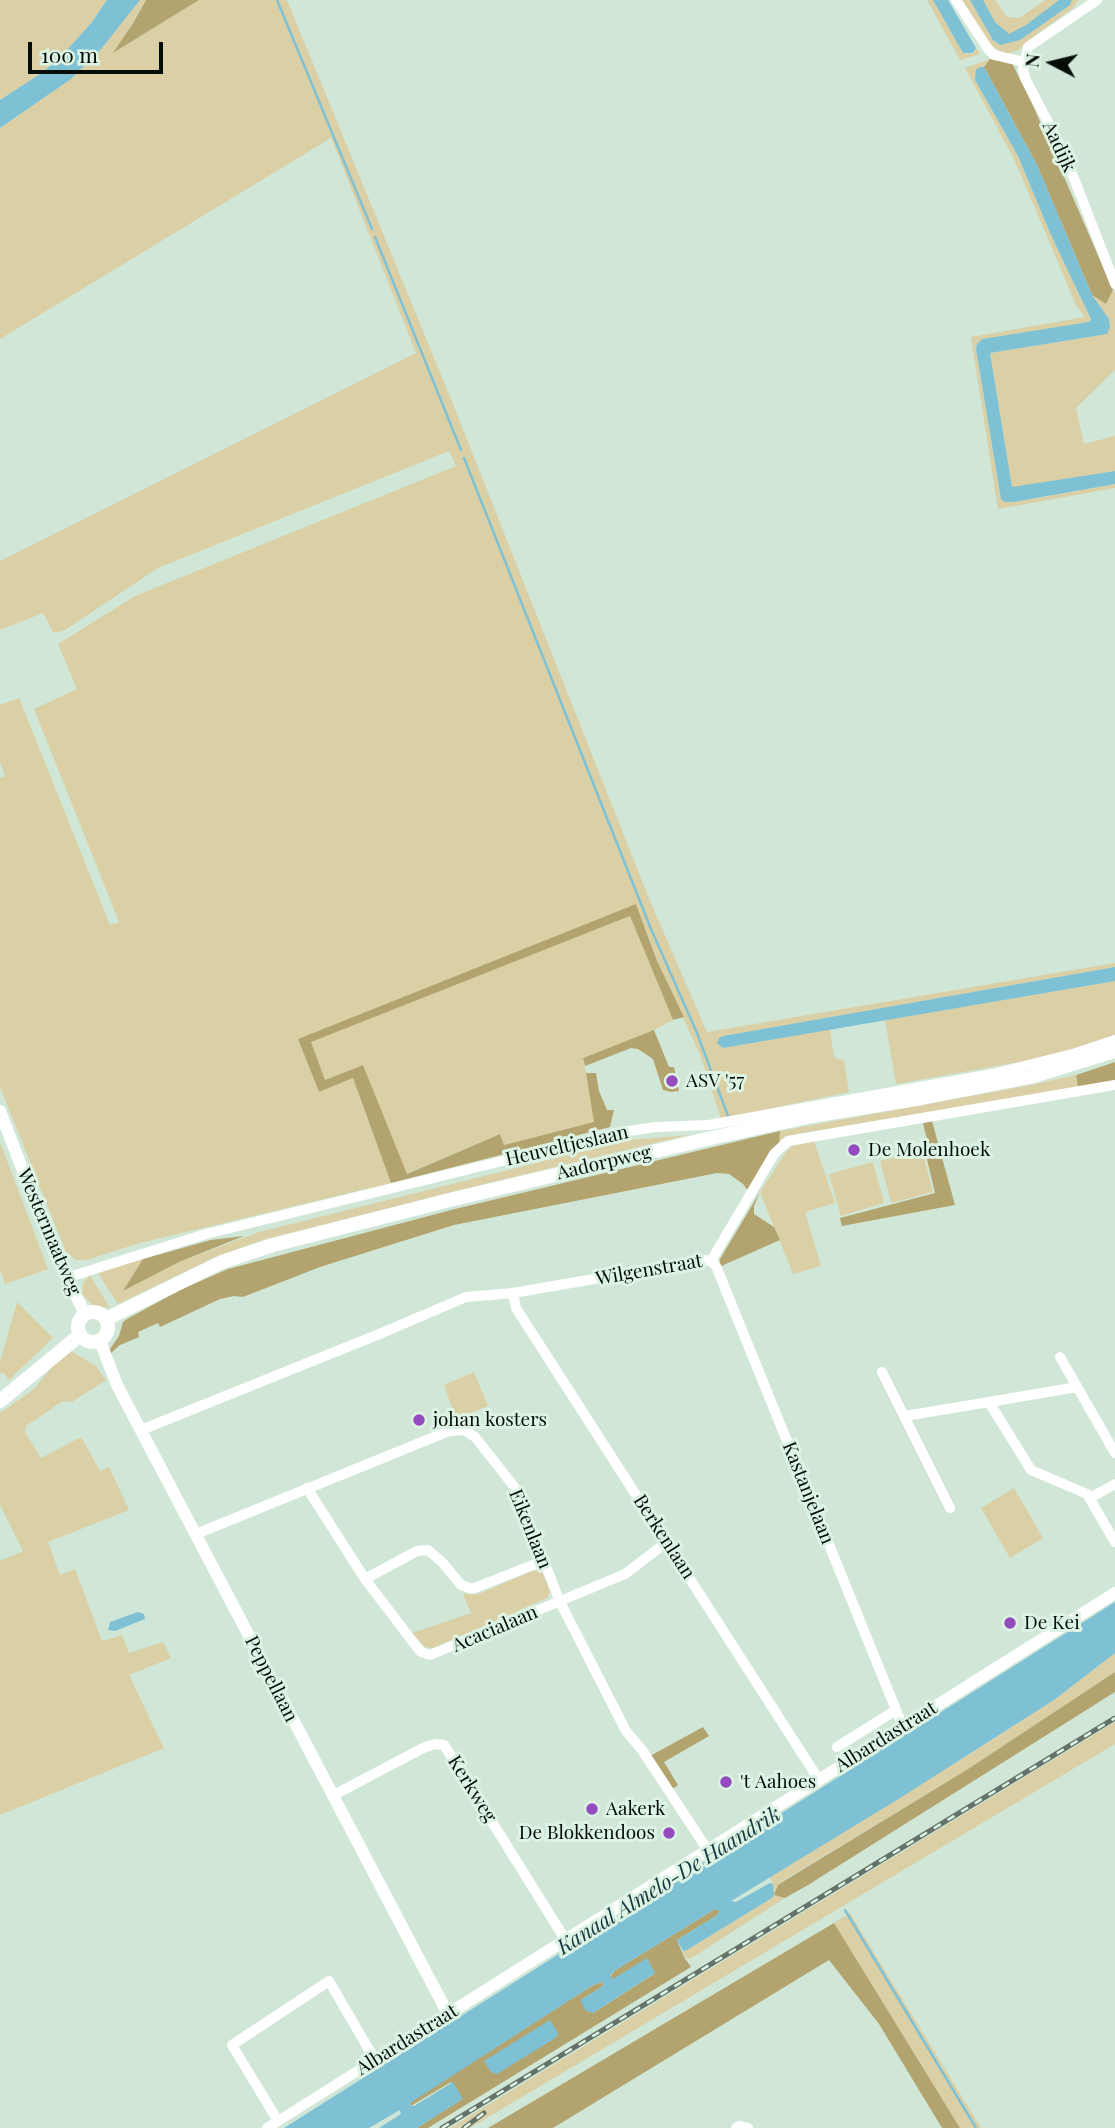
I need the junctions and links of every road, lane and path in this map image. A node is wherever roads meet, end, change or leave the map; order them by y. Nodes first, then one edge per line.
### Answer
1 (956, 0) edge
2 (1095, 1) edge
3 (1024, 62) junction
4 (1114, 281) edge
5 (1115, 1040) edge
6 (1115, 1051) edge
7 (1115, 1085) edge
8 (0, 1111) edge
9 (711, 1261) junction
10 (66, 1278) junction
11 (513, 1293) junction
12 (85, 1314) junction
13 (106, 1319) junction
14 (80, 1335) junction
15 (100, 1341) junction
16 (1060, 1357) dead end
17 (882, 1372) dead end
18 (1077, 1387) junction
19 (0, 1401) edge
20 (989, 1402) junction
21 (905, 1416) junction
22 (141, 1430) junction
23 (1115, 1453) edge
24 (1115, 1484) edge
25 (307, 1489) junction
26 (1090, 1498) junction
27 (950, 1507) dead end
28 (196, 1534) junction
29 (667, 1542) junction
30 (1115, 1542) edge
31 (543, 1561) junction
32 (365, 1579) junction
33 (1115, 1593) edge
34 (560, 1602) junction
35 (896, 1710) junction
36 (903, 1727) junction
37 (837, 1747) dead end
38 (819, 1780) junction
39 (332, 1796) junction
40 (707, 1850) junction
41 (565, 1939) junction
42 (448, 2014) junction
43 (376, 2060) junction
44 (278, 2121) junction
45 (267, 2128) edge
46 (736, 2128) edge
47 (748, 2128) edge

1 - 3 street
2 - 3 street
3 - 4 street, Aadijk
5 - 10 street, Heuveltjeslaan
6 - 13 main road, Aadorpweg
7 - 9 street, Wilgenstraat
8 - 10 street, Westermaatweg
9 - 11 street, Wilgenstraat
9 - 35 street, Kastanjelaan
10 - 12 street, Westermaatweg
11 - 22 street, Wilgenstraat
11 - 29 street, Berkenlaan
12 - 13 main road
12 - 14 main road
13 - 15 main road
14 - 15 main road
14 - 19 main road
15 - 22 street, Peppellaan
16 - 18 street
17 - 21 street
18 - 20 street
18 - 23 street
20 - 21 street
20 - 26 street
21 - 27 street
22 - 28 street, Peppellaan
24 - 26 street
25 - 28 street, Eikenlaan
25 - 31 street, Eikenlaan
25 - 32 street, Acacialaan
26 - 30 street
28 - 39 street, Peppellaan
29 - 34 street, Acacialaan
29 - 38 street, Berkenlaan
31 - 32 street
31 - 34 street, Eikenlaan
32 - 34 street, Acacialaan
33 - 36 street, Albardastraat
34 - 40 street, Eikenlaan
35 - 36 street, Kastanjelaan
35 - 37 street, Albardastraat
36 - 38 street, Albardastraat
38 - 40 street, Albardastraat
39 - 41 street, Kerkweg
39 - 42 street, Peppellaan
40 - 41 street, Albardastraat
41 - 42 street, Albardastraat
42 - 43 street, Albardastraat
43 - 44 street, Albardastraat
43 - 44 street
44 - 45 street, Albardastraat
46 - 47 street

